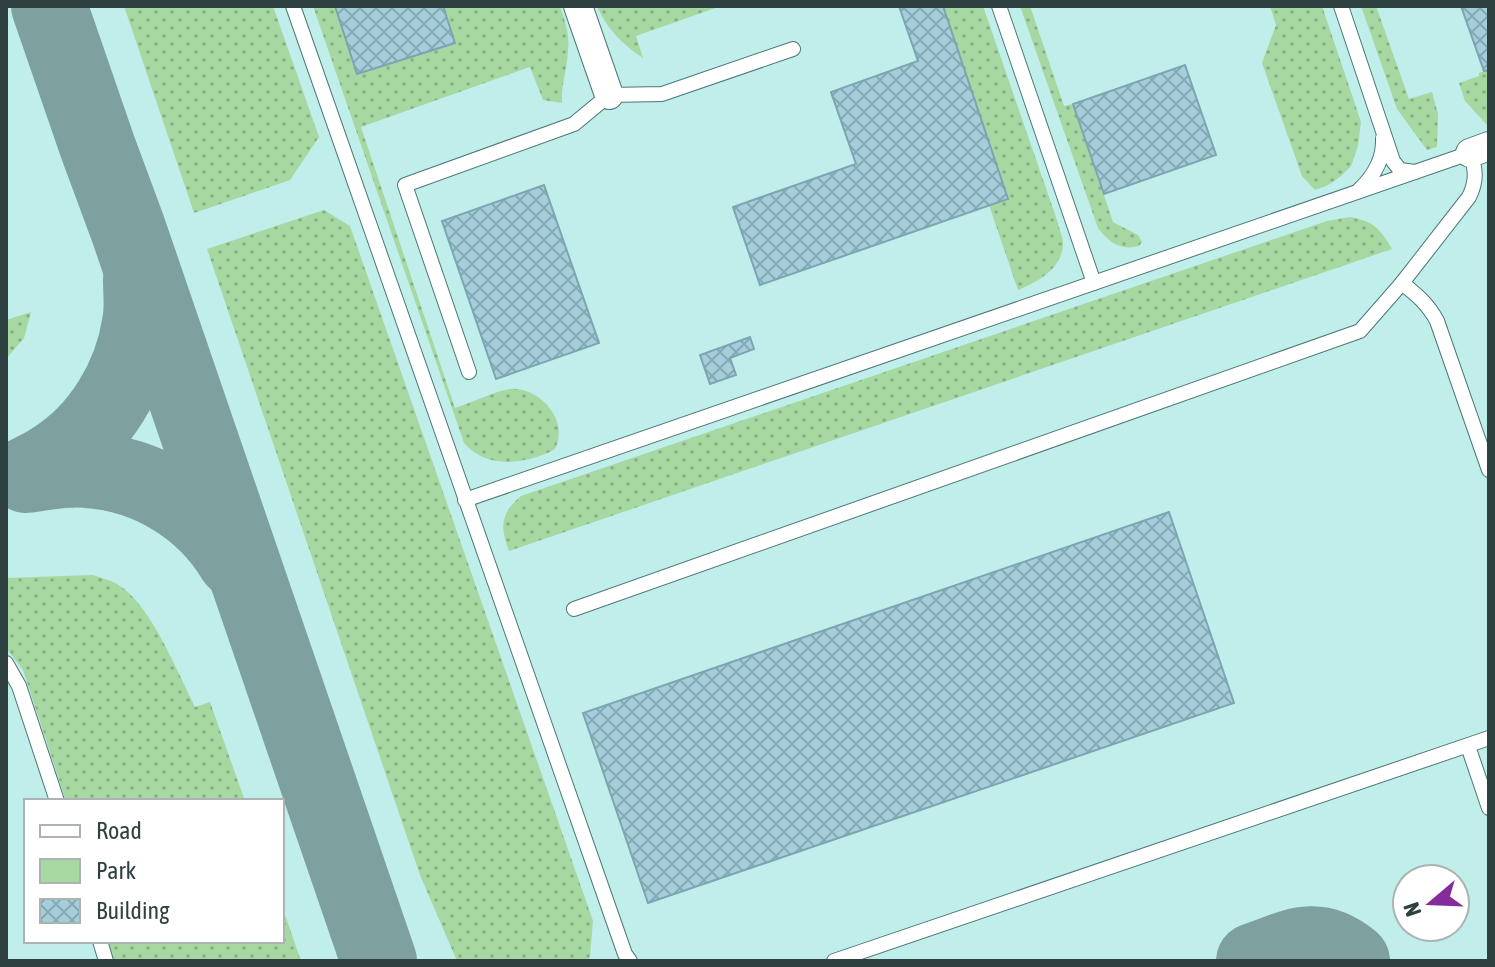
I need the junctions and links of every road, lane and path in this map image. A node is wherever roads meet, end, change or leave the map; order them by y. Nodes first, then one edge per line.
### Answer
1 (293, 6) edge
2 (578, 6) edge
3 (999, 6) edge
4 (1341, 6) edge
5 (793, 49) dead end
6 (609, 95) junction
7 (1382, 131) junction
8 (1480, 150) edge
9 (1415, 172) junction
10 (1348, 196) junction
11 (1094, 283) junction
12 (1402, 283) junction
13 (469, 372) dead end
14 (1489, 470) edge
15 (465, 500) junction
16 (574, 609) dead end
17 (6, 663) edge
18 (1489, 738) edge
19 (1468, 746) junction
20 (56, 799) edge
21 (1489, 808) edge
22 (630, 961) edge
23 (834, 961) edge

1 - 15 lane
2 - 6 street
3 - 11 lane
4 - 7 lane
5 - 6 lane
6 - 13 lane
7 - 9 lane
7 - 10 lane
8 - 9 lane
8 - 12 lane
9 - 10 lane
10 - 11 lane
11 - 15 lane
12 - 14 lane
12 - 16 lane
15 - 22 lane
17 - 20 lane
18 - 19 lane
19 - 21 lane
19 - 23 lane

